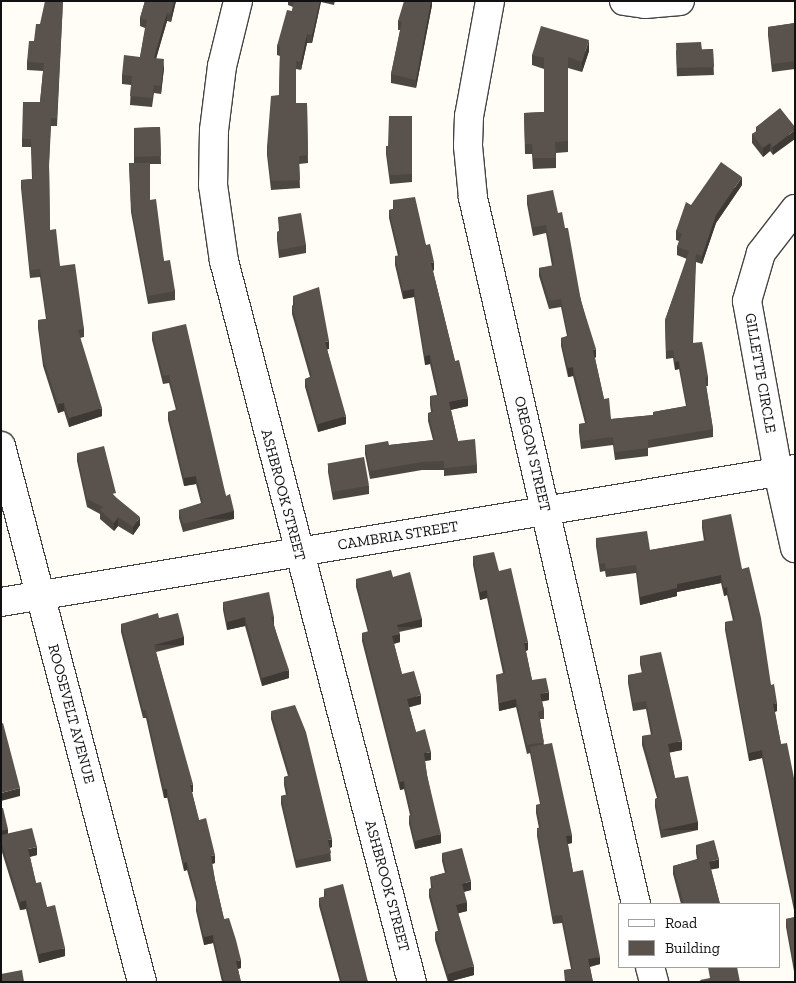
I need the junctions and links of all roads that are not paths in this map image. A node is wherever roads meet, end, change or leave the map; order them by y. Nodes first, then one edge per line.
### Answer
1 (238, 1) edge
2 (490, 1) edge
3 (624, 1) edge
4 (680, 1) edge
5 (795, 209) edge
6 (1, 446) edge
7 (786, 470) edge
8 (545, 512) junction
9 (795, 548) edge
10 (298, 552) junction
11 (40, 595) junction
12 (1, 602) edge
13 (636, 903) edge
14 (650, 968) edge
15 (142, 982) edge
16 (412, 982) edge
17 (654, 982) edge

1 - 10 street, ASHBROOK STREET
2 - 8 street, OREGON STREET
3 - 4 street
5 - 7 street, GILLETTE CIRCLE
6 - 11 street, ROOSEVELT AVENUE
7 - 8 street, CAMBRIA STREET
7 - 9 street, GILLETTE CIRCLE
8 - 10 street, CAMBRIA STREET
8 - 13 street, OREGON STREET
10 - 11 street, CAMBRIA STREET
10 - 16 street, ASHBROOK STREET
11 - 12 street, CAMBRIA STREET
11 - 15 street, ROOSEVELT AVENUE
14 - 17 street

